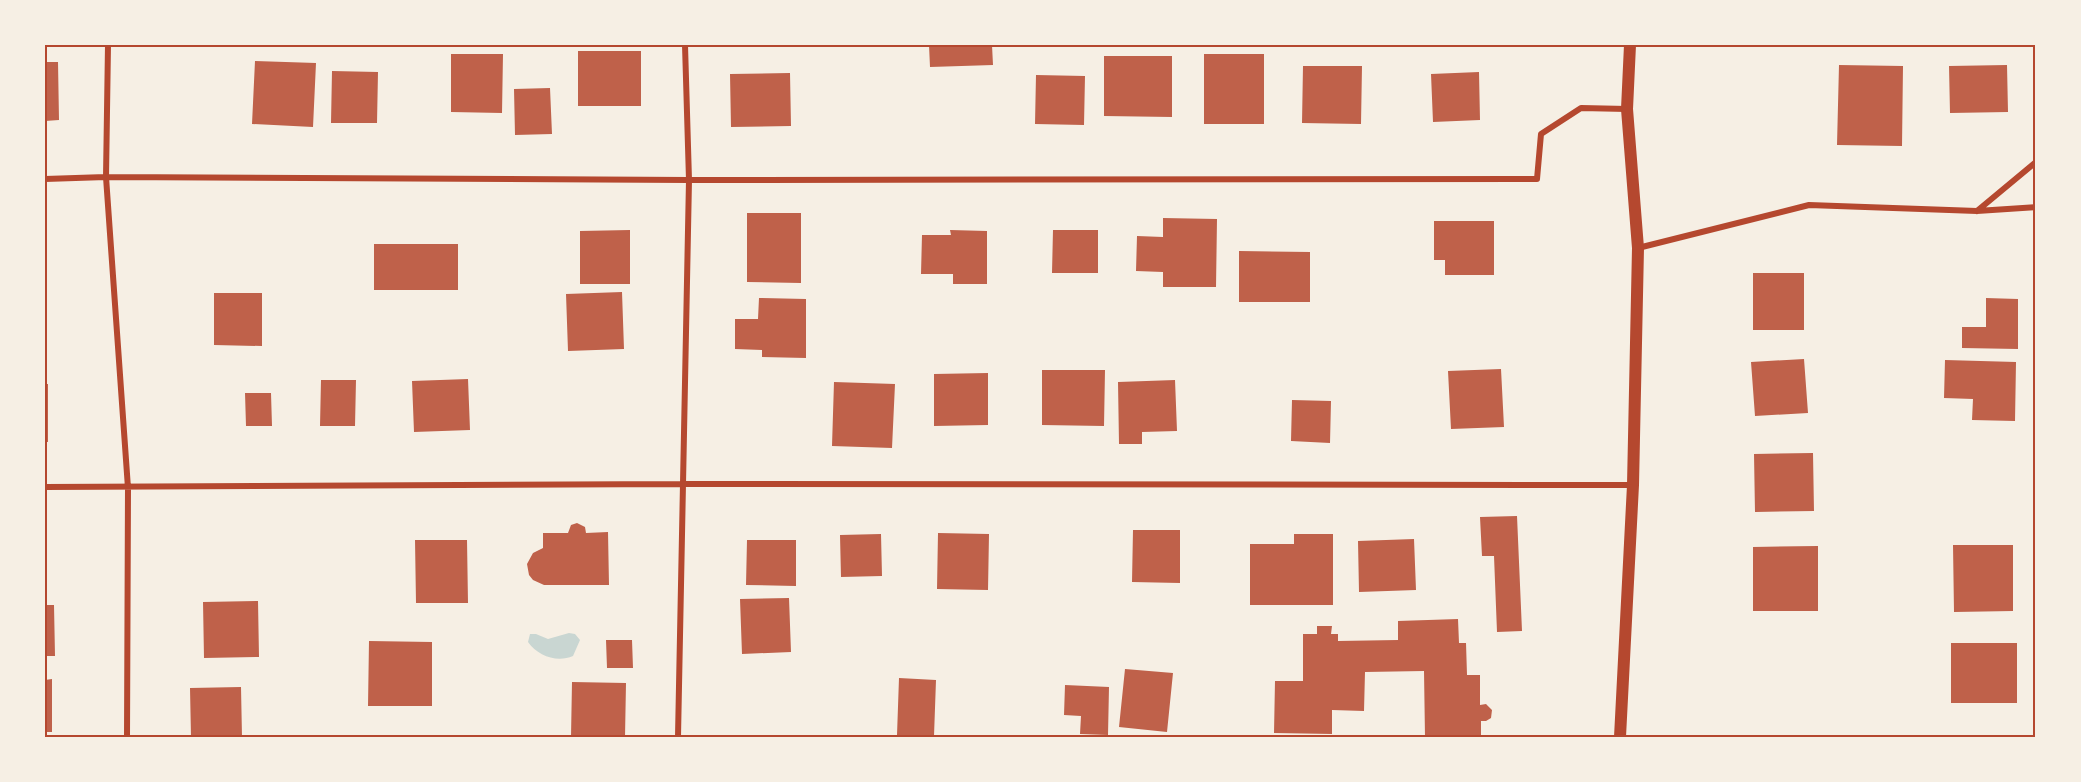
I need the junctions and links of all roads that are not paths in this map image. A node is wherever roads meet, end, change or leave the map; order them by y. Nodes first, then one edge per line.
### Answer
1 (108, 45) edge
2 (685, 45) edge
3 (1630, 45) edge
4 (1627, 109) junction
5 (2036, 162) edge
6 (106, 177) junction
7 (45, 179) edge
8 (688, 180) junction
9 (2036, 207) edge
10 (1977, 211) junction
11 (1638, 248) junction
12 (682, 484) junction
13 (1633, 485) junction
14 (45, 487) edge
15 (128, 488) junction
16 (127, 737) edge
17 (678, 737) edge
18 (1620, 737) edge

1 - 6 street
2 - 8 street
3 - 4 main road
4 - 8 street
4 - 11 main road
5 - 10 street
6 - 7 street
6 - 8 street
6 - 15 street
8 - 12 street
9 - 10 street
10 - 11 street
11 - 13 main road
12 - 13 street
12 - 15 street
12 - 17 street
13 - 18 main road
14 - 15 street
15 - 16 street

